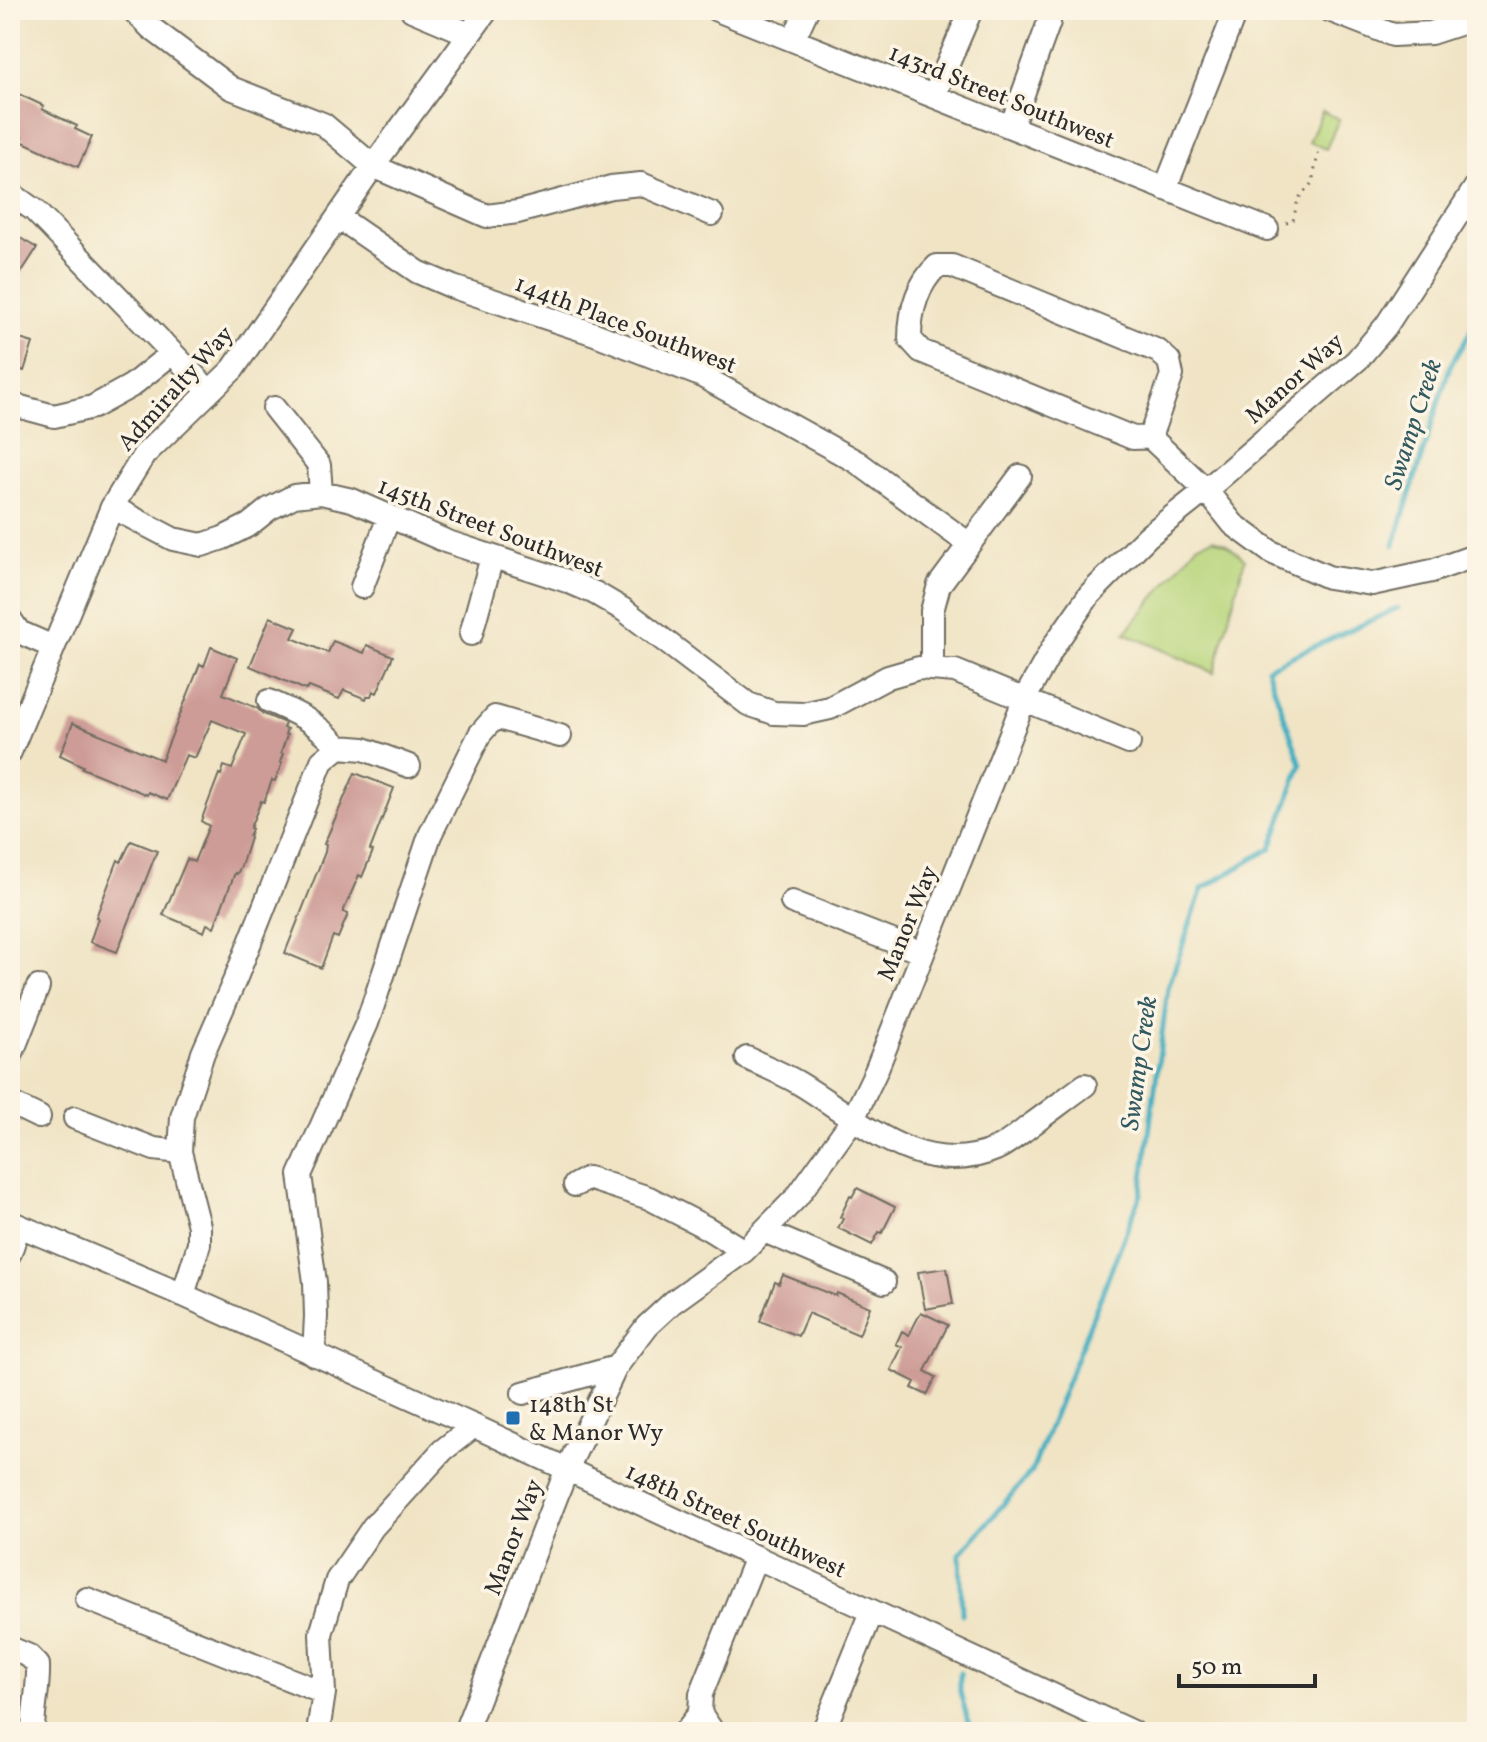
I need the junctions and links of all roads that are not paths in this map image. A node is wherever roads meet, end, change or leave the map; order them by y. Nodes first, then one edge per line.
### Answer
1 (133, 10) edge
2 (412, 10) edge
3 (487, 10) edge
4 (717, 10) edge
5 (807, 10) edge
6 (971, 10) edge
7 (1236, 10) edge
8 (1329, 10) edge
9 (1477, 18) edge
10 (1049, 22) dead end
11 (469, 34) junction
12 (793, 40) junction
13 (934, 96) junction
14 (1011, 127) junction
15 (373, 166) junction
16 (1477, 185) edge
17 (1165, 189) junction
18 (10, 193) edge
19 (712, 214) dead end
20 (338, 217) junction
21 (1267, 229) road end
22 (171, 354) junction
23 (209, 391) junction
24 (10, 404) edge
25 (274, 408) dead end
26 (1150, 437) junction
27 (1020, 476) dead end
28 (1206, 490) junction
29 (321, 493) junction
30 (112, 507) junction
31 (389, 517) junction
32 (969, 544) junction
33 (1477, 555) edge
34 (492, 557) junction
35 (362, 587) dead end
36 (10, 619) edge
37 (471, 634) dead end
38 (53, 647) junction
39 (932, 669) junction
40 (1025, 698) junction
41 (269, 701) dead end
42 (560, 736) dead end
43 (1129, 743) dead end
44 (339, 747) junction
45 (10, 752) edge
46 (409, 766) dead end
47 (792, 902) dead end
48 (923, 953) junction
49 (38, 987) dead end
50 (10, 1058) edge
51 (747, 1058) dead end
52 (1085, 1085) dead end
53 (10, 1103) edge
54 (39, 1117) dead end
55 (75, 1118) dead end
56 (853, 1119) junction
57 (180, 1152) junction
58 (575, 1185) dead end
59 (15, 1224) edge
60 (764, 1231) junction
61 (744, 1251) junction
62 (10, 1253) edge
63 (884, 1282) dead end
64 (183, 1295) junction
65 (314, 1355) junction
66 (616, 1367) junction
67 (523, 1393) dead end
68 (474, 1426) junction
69 (567, 1469) junction
70 (756, 1557) junction
71 (87, 1599) dead end
72 (872, 1612) junction
73 (10, 1648) edge
74 (324, 1693) junction
75 (707, 1723) edge
76 (33, 1732) edge
77 (318, 1732) edge
78 (465, 1732) edge
79 (685, 1732) edge
80 (823, 1732) edge
81 (1132, 1732) edge

1 - 15 street
2 - 11 street
3 - 11 street, Admiralty Way
4 - 12 street, 143rd Street Southwest
5 - 12 street
6 - 13 street
7 - 17 street
8 - 9 street
10 - 14 street
11 - 15 street, Admiralty Way
12 - 13 street, 143rd Street Southwest
13 - 14 street, 143rd Street Southwest
14 - 17 street, 143rd Street Southwest
15 - 19 street
15 - 20 street, Admiralty Way
16 - 28 street, Manor Way
17 - 21 street, 143rd Street Southwest
18 - 22 street
20 - 23 street, Admiralty Way
20 - 32 street, 144th Place Southwest
22 - 23 street
22 - 24 street
23 - 30 street, Admiralty Way
25 - 29 street
26 - 26 street
26 - 28 street
27 - 32 street
28 - 33 street
28 - 40 street, Manor Way
29 - 30 street, 145th Street Southwest
29 - 31 street, 145th Street Southwest
30 - 38 street, Admiralty Way
31 - 34 street, 145th Street Southwest
31 - 35 street
32 - 39 street
34 - 37 street
34 - 39 street, 145th Street Southwest
36 - 38 street
38 - 45 street, Admiralty Way
39 - 40 street, 145th Street Southwest
40 - 43 street
40 - 48 street, Manor Way
41 - 44 street
42 - 65 street
44 - 46 street
44 - 57 street
47 - 48 street
48 - 56 street, Manor Way
49 - 50 street
51 - 56 street
52 - 56 street
53 - 54 street
55 - 57 street
56 - 60 street, Manor Way
57 - 64 street
58 - 61 street
59 - 62 street
59 - 64 street, 148th Street Southwest
60 - 61 street, Manor Way
60 - 63 street
61 - 66 street, Manor Way
64 - 65 street, 148th Street Southwest
65 - 68 street, 148th Street Southwest
66 - 67 street
66 - 69 street, Manor Way
68 - 69 street, 148th Street Southwest
68 - 74 street
69 - 70 street, 148th Street Southwest
69 - 78 street, Manor Way
70 - 72 street, 148th Street Southwest
70 - 75 street
71 - 74 street
72 - 80 street
72 - 81 street, 148th Street Southwest
73 - 76 street
74 - 77 street
75 - 79 street

